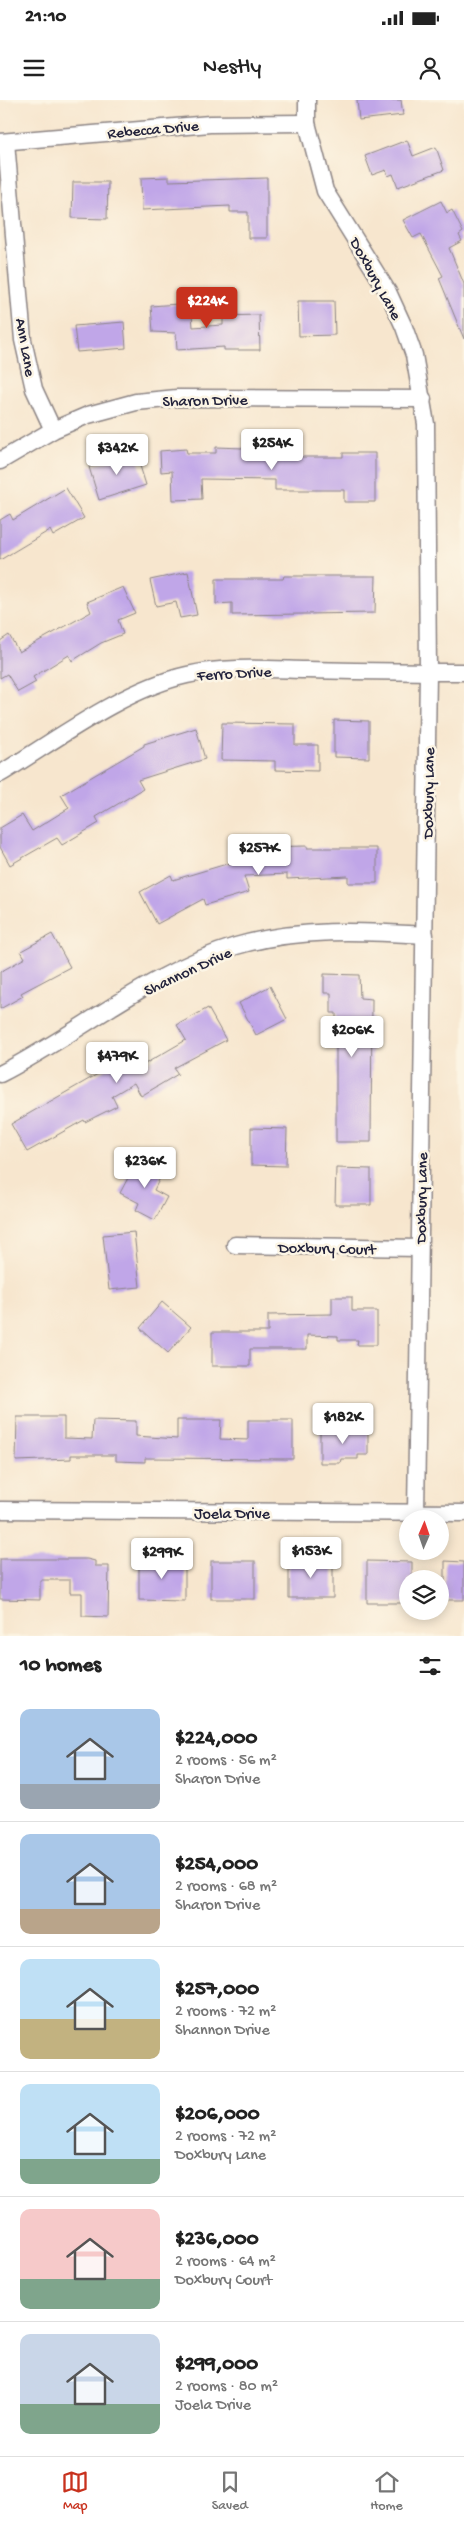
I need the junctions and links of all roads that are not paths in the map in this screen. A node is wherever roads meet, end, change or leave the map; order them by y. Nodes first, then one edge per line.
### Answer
1 (307, 100) edge
2 (307, 123) junction
3 (3, 142) edge
4 (423, 399) junction
5 (53, 430) junction
6 (0, 461) edge
7 (428, 672) junction
8 (464, 672) edge
9 (0, 774) edge
10 (425, 936) junction
11 (0, 1074) edge
12 (235, 1245) dead end
13 (419, 1248) junction
14 (0, 1510) edge
15 (416, 1510) edge
16 (399, 1513) edge
17 (449, 1514) edge
18 (464, 1514) edge

1 - 2 street, Doxbury Lane
2 - 3 street, Rebecca Drive
2 - 4 street, Doxbury Lane
3 - 5 street, Ann Lane
4 - 5 street, Sharon Drive
4 - 7 street, Doxbury Lane
5 - 6 street, Sharon Drive
7 - 8 street, Ferro Drive
7 - 9 street, Ferro Drive
7 - 10 street, Doxbury Lane
10 - 11 street, Shannon Drive
10 - 13 street, Doxbury Lane
12 - 13 street, Doxbury Court
13 - 15 street, Doxbury Lane
14 - 16 street, Joela Drive
17 - 18 street, Joela Drive

